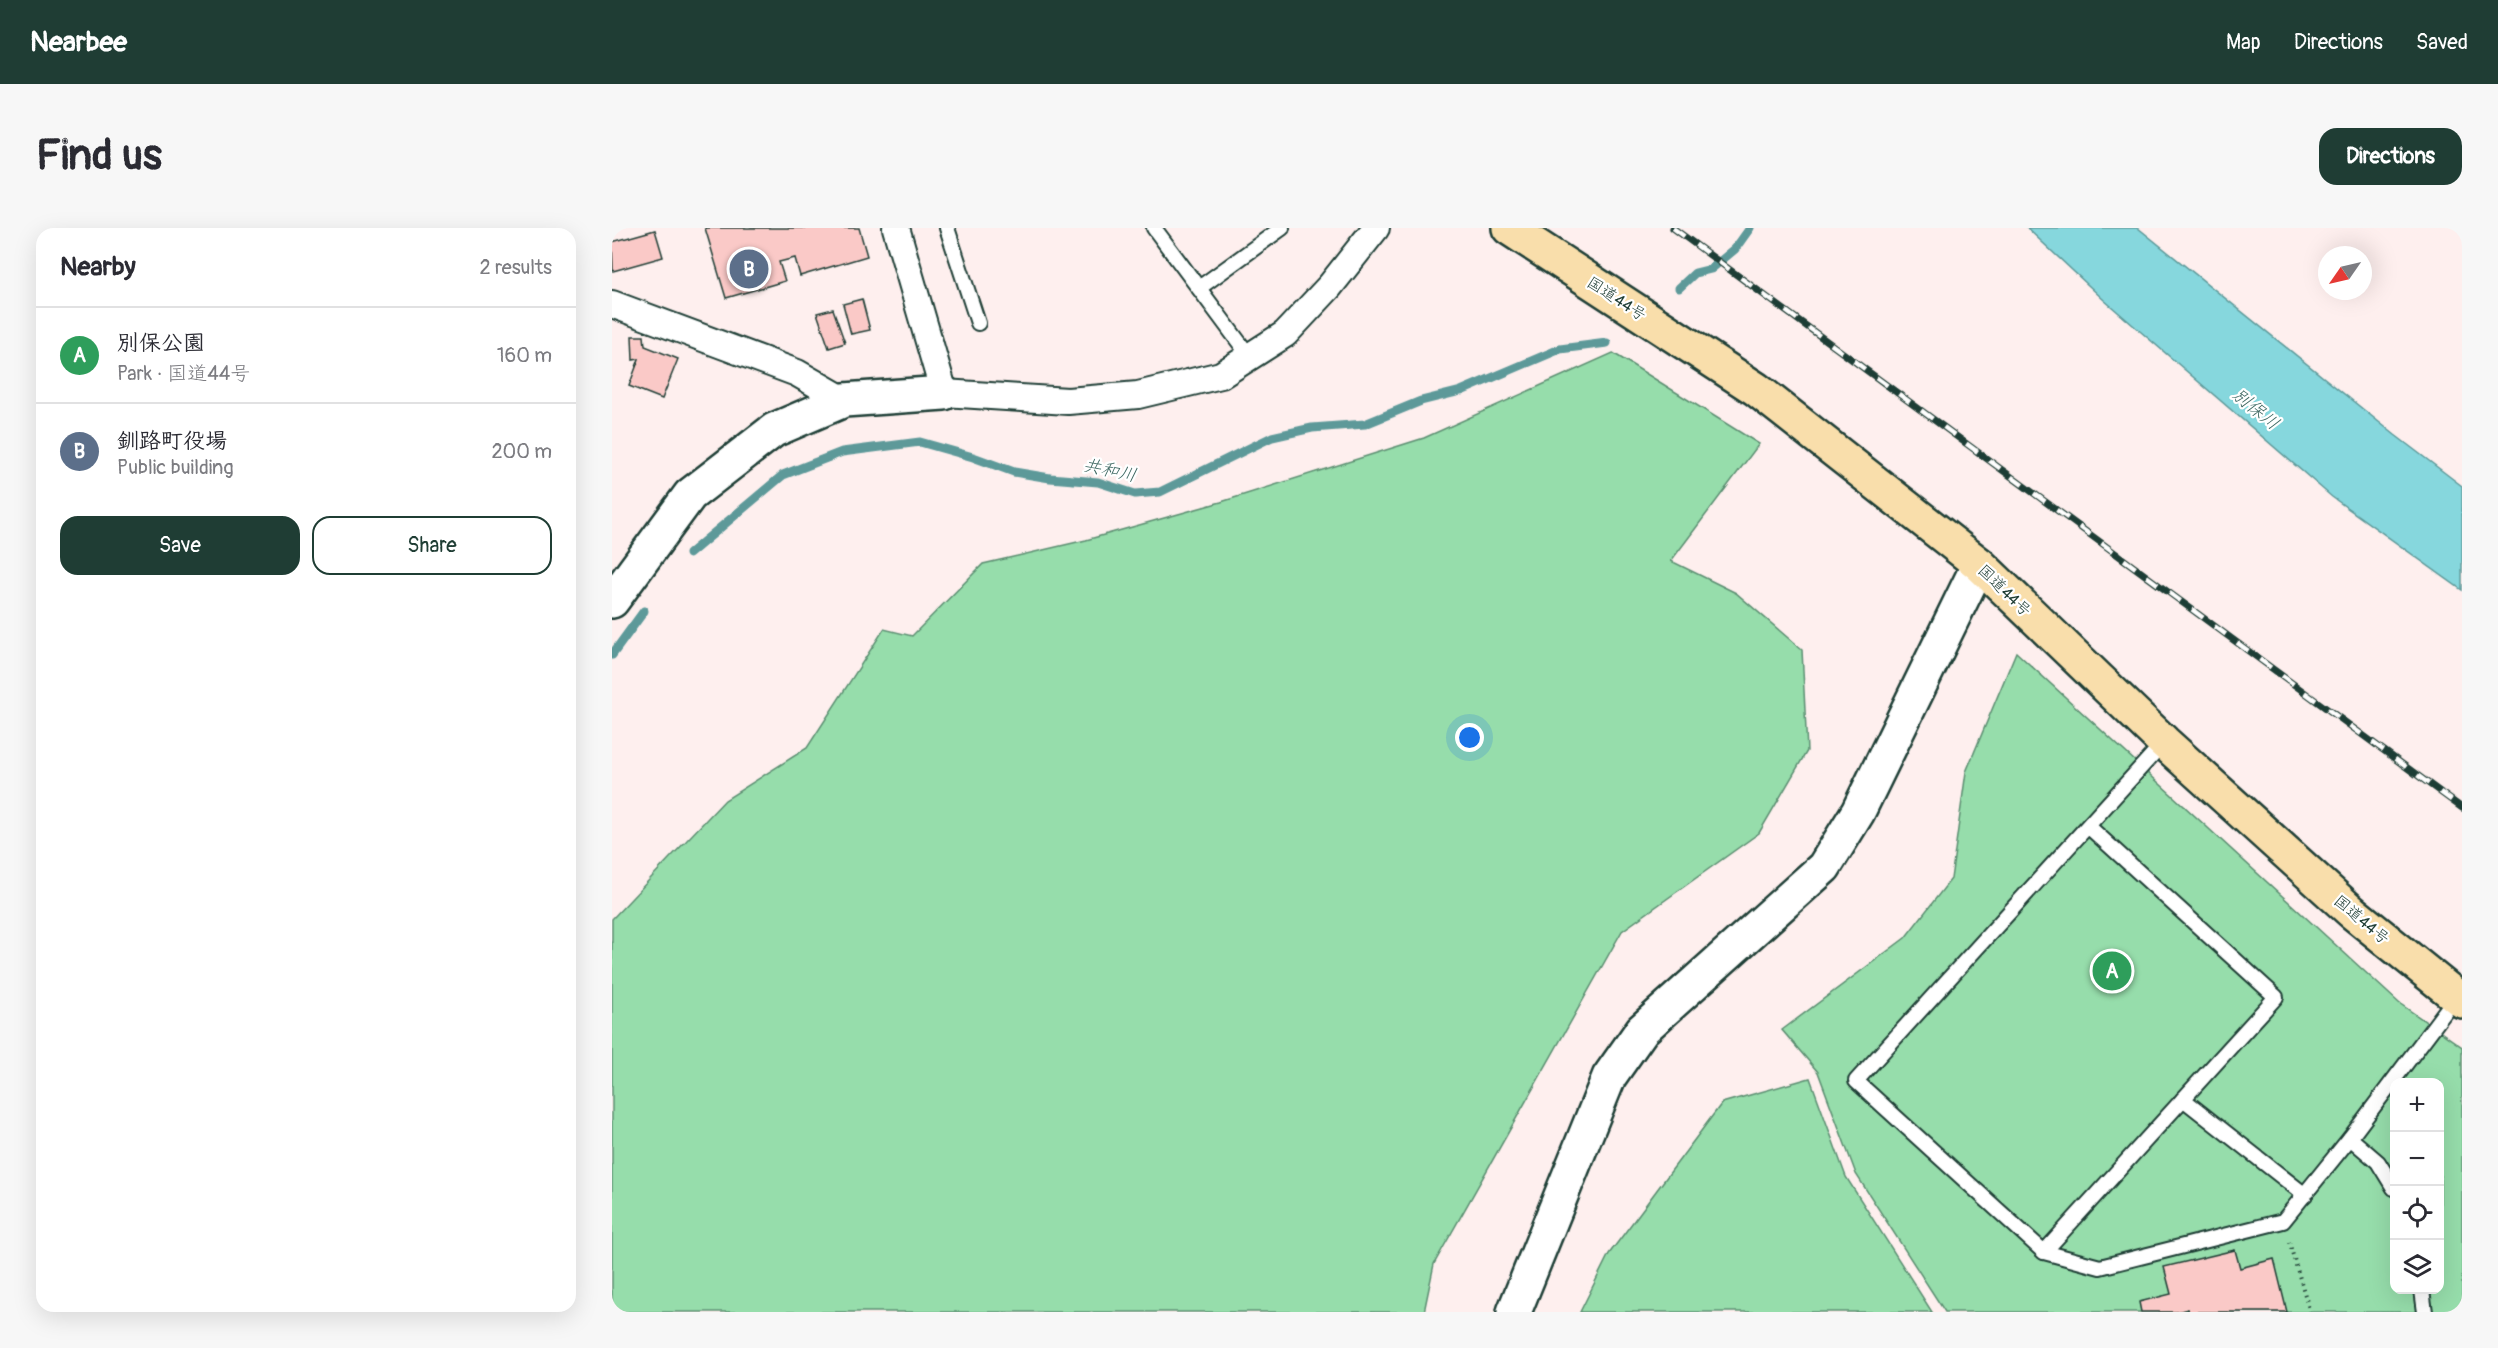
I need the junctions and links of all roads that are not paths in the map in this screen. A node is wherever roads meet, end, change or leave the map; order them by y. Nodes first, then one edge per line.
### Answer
1 (896, 228) edge
2 (947, 228) edge
3 (1154, 228) edge
4 (1282, 228) edge
5 (1376, 228) edge
6 (1509, 228) edge
7 (1199, 288) junction
8 (612, 304) edge
9 (978, 323) dead end
10 (1250, 357) junction
11 (944, 393) junction
12 (844, 400) junction
13 (1979, 564) junction
14 (612, 601) edge
15 (2164, 742) junction
16 (2088, 826) junction
17 (2459, 999) edge
18 (2183, 1099) junction
19 (2350, 1138) junction
20 (2393, 1186) edge
21 (2306, 1195) junction
22 (2044, 1252) junction
23 (2423, 1294) edge
24 (1514, 1312) edge
25 (2426, 1312) edge

1 - 11 street
2 - 9 lane
3 - 7 lane
4 - 7 lane
5 - 10 street
6 - 13 highway, 国道44号
7 - 10 lane
8 - 12 street
10 - 11 street
11 - 12 street
12 - 14 street
13 - 15 highway, 国道44号
13 - 24 street
15 - 16 lane
15 - 17 highway, 国道44号
16 - 18 lane
16 - 22 lane
17 - 19 lane
18 - 21 lane
18 - 22 lane
19 - 20 lane
19 - 21 lane
21 - 22 lane
23 - 25 lane

